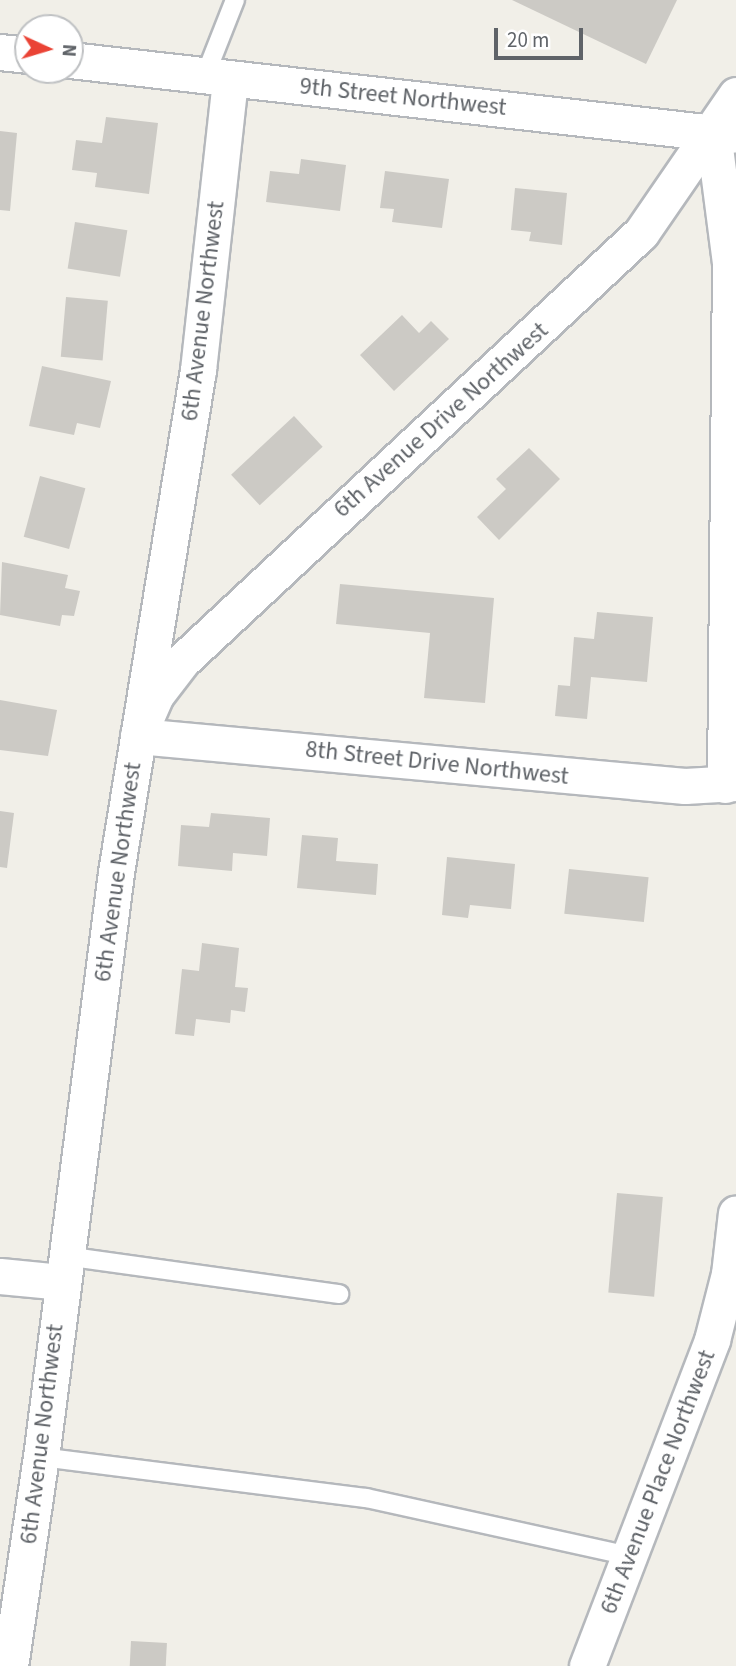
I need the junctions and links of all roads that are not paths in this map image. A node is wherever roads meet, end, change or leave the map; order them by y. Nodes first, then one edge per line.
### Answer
1 (235, 0) edge
2 (84, 62) edge
3 (217, 77) junction
4 (736, 94) edge
5 (724, 134) edge
6 (138, 736) junction
7 (730, 784) edge
8 (736, 1213) edge
9 (63, 1269) junction
10 (0, 1276) edge
11 (339, 1294) dead end
12 (41, 1457) junction
13 (629, 1556) junction
14 (10, 1666) edge
15 (587, 1666) edge

1 - 3 lane
2 - 3 street, 9th Street Northwest
3 - 5 street, 9th Street Northwest
3 - 6 street, 6th Avenue Northwest
4 - 5 street, 6th Avenue Drive Northwest
5 - 6 street, 6th Avenue Drive Northwest
5 - 7 street
6 - 7 street, 8th Street Drive Northwest
6 - 9 street, 6th Avenue Northwest
8 - 13 street, 6th Avenue Place Northwest
9 - 10 street
9 - 11 lane
9 - 12 street, 6th Avenue Northwest
12 - 13 lane
12 - 14 street, 6th Avenue Northwest
13 - 15 street, 6th Avenue Place Northwest

